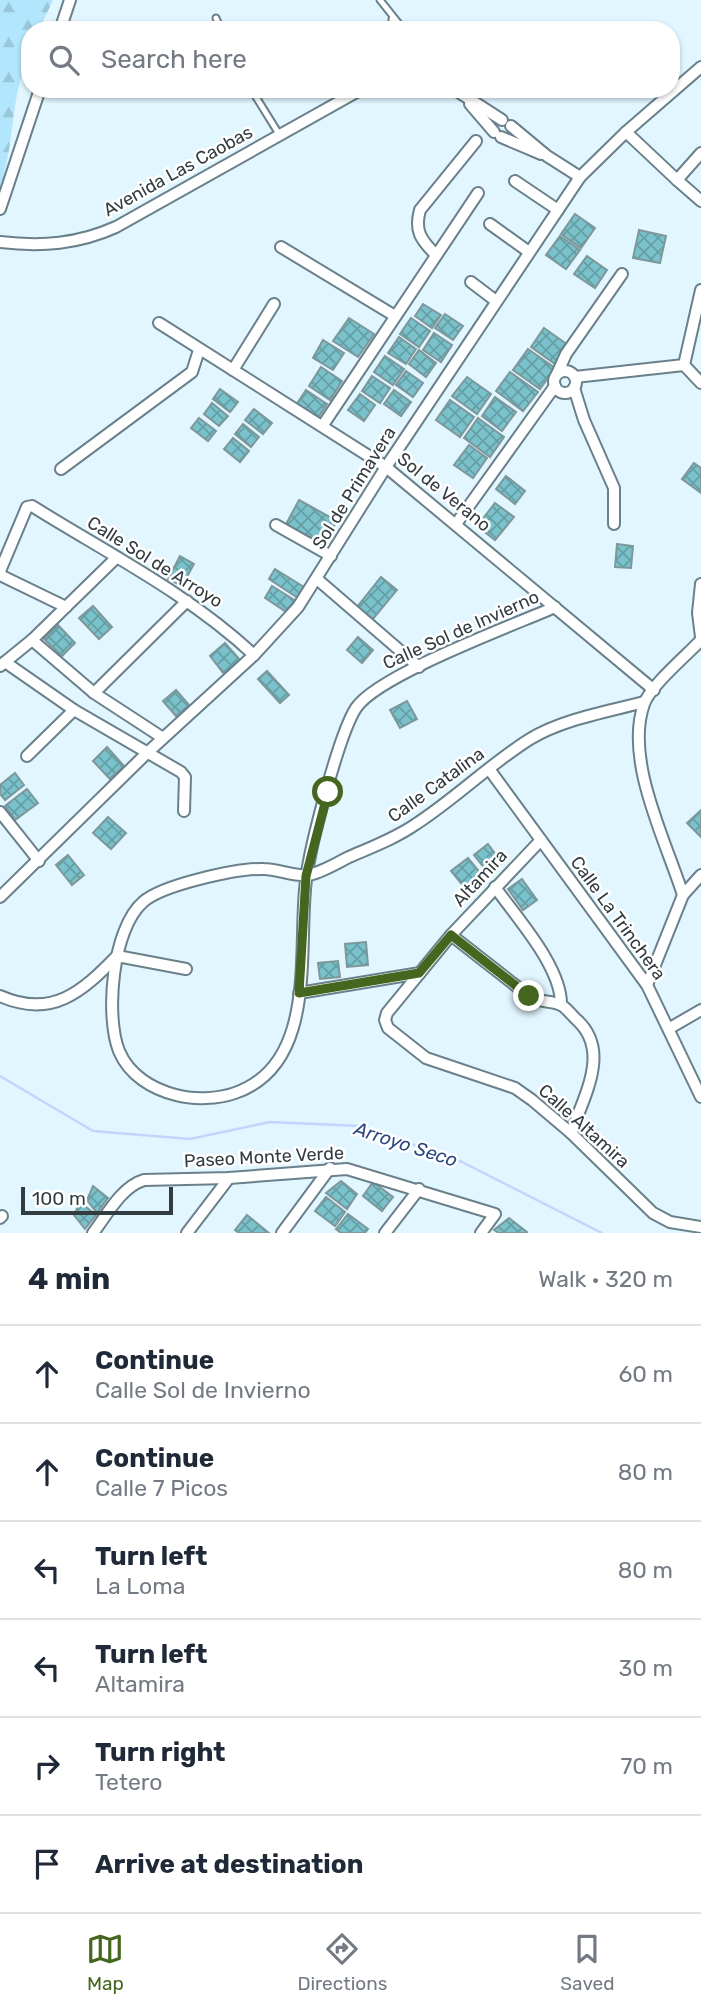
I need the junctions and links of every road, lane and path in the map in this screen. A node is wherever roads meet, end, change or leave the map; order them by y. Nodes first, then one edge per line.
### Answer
1 (70, 0) edge
2 (380, 0) edge
3 (216, 18) dead end
4 (393, 19) edge
5 (63, 21) edge
6 (217, 21) edge
7 (701, 67) edge
8 (680, 85) edge
9 (37, 98) edge
10 (256, 98) edge
11 (346, 98) edge
12 (665, 98) edge
13 (466, 99) joint
14 (626, 132) junction
15 (279, 135) junction
16 (476, 141) dead end
17 (701, 153) edge
18 (547, 156) junction
19 (580, 177) junction
20 (677, 180) junction
21 (515, 181) dead end
22 (478, 193) dead end
23 (701, 201) edge
24 (0, 209) edge
25 (558, 210) junction
26 (490, 224) dead end
27 (0, 242) edge
28 (281, 247) dead end
29 (529, 252) junction
30 (436, 255) junction
31 (622, 274) dead end
32 (471, 282) dead end
33 (701, 290) edge
34 (496, 302) junction
35 (274, 304) dead end
36 (395, 316) junction
37 (159, 323) dead end
38 (199, 350) junction
39 (684, 365) junction
40 (233, 370) junction
41 (558, 374) junction
42 (701, 383) edge
43 (567, 386) junction
44 (323, 425) junction
45 (386, 467) junction
46 (61, 468) dead end
47 (456, 524) junction
48 (614, 524) dead end
49 (276, 525) dead end
50 (331, 556) junction
51 (115, 559) junction
52 (317, 579) junction
53 (701, 584) edge
54 (187, 601) junction
55 (66, 607) junction
56 (555, 607) junction
57 (701, 639) edge
58 (32, 640) junction
59 (254, 654) junction
60 (2, 664) edge
61 (419, 667) junction
62 (654, 690) junction
63 (94, 693) junction
64 (644, 702) junction
65 (74, 710) junction
66 (163, 738) junction
67 (147, 753) junction
68 (27, 756) dead end
69 (489, 769) junction
70 (184, 811) dead end
71 (0, 812) edge
72 (541, 841) junction
73 (38, 860) junction
74 (701, 875) edge
75 (306, 876) junction
76 (495, 887) junction
77 (683, 895) junction
78 (0, 897) edge
79 (451, 935) junction
80 (117, 956) junction
81 (186, 969) dead end
82 (419, 973) junction
83 (647, 985) junction
84 (299, 993) junction
85 (0, 996) edge
86 (561, 1005) junction
87 (701, 1010) edge
88 (670, 1028) junction
89 (701, 1097) edge
90 (571, 1133) junction
91 (330, 1168) junction
92 (229, 1178) junction
93 (419, 1189) junction
94 (701, 1227) edge
95 (93, 1233) edge
96 (187, 1233) edge
97 (282, 1233) edge
98 (385, 1233) edge
99 (481, 1233) edge

1 - 5 street
2 - 4 lane
3 - 6 lane
7 - 8 street, Sol de Primavera
9 - 24 street
10 - 15 lane
11 - 15 street, Avenida Las Caobas
12 - 14 street, Sol de Primavera
13 - 18 street
13 - 18 street
14 - 19 street, Sol de Primavera
14 - 20 street
15 - 27 street, Avenida Las Caobas
16 - 30 street
17 - 20 street
18 - 19 street
19 - 25 street, Sol de Primavera
20 - 23 street
21 - 25 street
22 - 30 street
25 - 29 street, Sol de Primavera
26 - 29 street
28 - 36 street
29 - 34 street, Sol de Primavera
30 - 36 street
31 - 41 street
32 - 34 street
33 - 39 street
34 - 45 street, Sol de Primavera
35 - 40 street
36 - 44 street
37 - 38 street, Sol de Verano
38 - 40 street, Sol de Verano
38 - 46 street
39 - 42 street
39 - 43 street
40 - 44 street, Sol de Verano
41 - 43 street
41 - 43 street
43 - 47 street
43 - 48 street
44 - 45 street, Sol de Verano
45 - 47 street, Sol de Verano
45 - 50 street, Sol de Primavera
47 - 56 street, Sol de Verano
49 - 50 street
50 - 52 street, Sol de Primavera
51 - 54 street, Calle Sol de Arroyo
51 - 55 street
51 - 55 street, Calle Sol de Arroyo
52 - 59 street, Sol de Primavera
52 - 61 street
53 - 57 street
54 - 59 street, Calle Sol de Arroyo
54 - 63 street
55 - 58 street
56 - 61 street, Calle Sol de Invierno
56 - 62 street, Sol de Verano
57 - 62 street
58 - 60 street
58 - 63 street
59 - 66 street, Sol de Primavera
60 - 65 street
61 - 75 street, Calle Sol de Invierno
62 - 64 street
63 - 66 street
64 - 69 street, Calle Catalina
64 - 77 street
65 - 67 street
65 - 68 street
66 - 67 street, Sol de Primavera
67 - 70 street
67 - 73 street, Sol de Primavera
69 - 72 street, Calle La Trinchera
69 - 75 street, Calle Catalina
71 - 73 street
72 - 76 street, Altamira
72 - 83 street, Calle La Trinchera
73 - 78 street, Sol de Primavera
74 - 77 street
75 - 80 street
75 - 84 street
76 - 79 street, Altamira
76 - 86 street
77 - 83 street
79 - 82 street, Altamira
79 - 86 street
80 - 81 street
80 - 84 street
80 - 85 street
82 - 84 street
82 - 90 street, Calle Altamira
83 - 88 street, Calle La Trinchera
86 - 90 street
87 - 88 street
88 - 89 street, Calle La Trinchera
90 - 94 street, Calle Altamira
91 - 92 street, Paseo Monte Verde
91 - 93 street, Paseo Monte Verde
91 - 97 street
92 - 95 street, Paseo Monte Verde
92 - 96 street
93 - 98 street
93 - 99 street, Paseo Monte Verde

